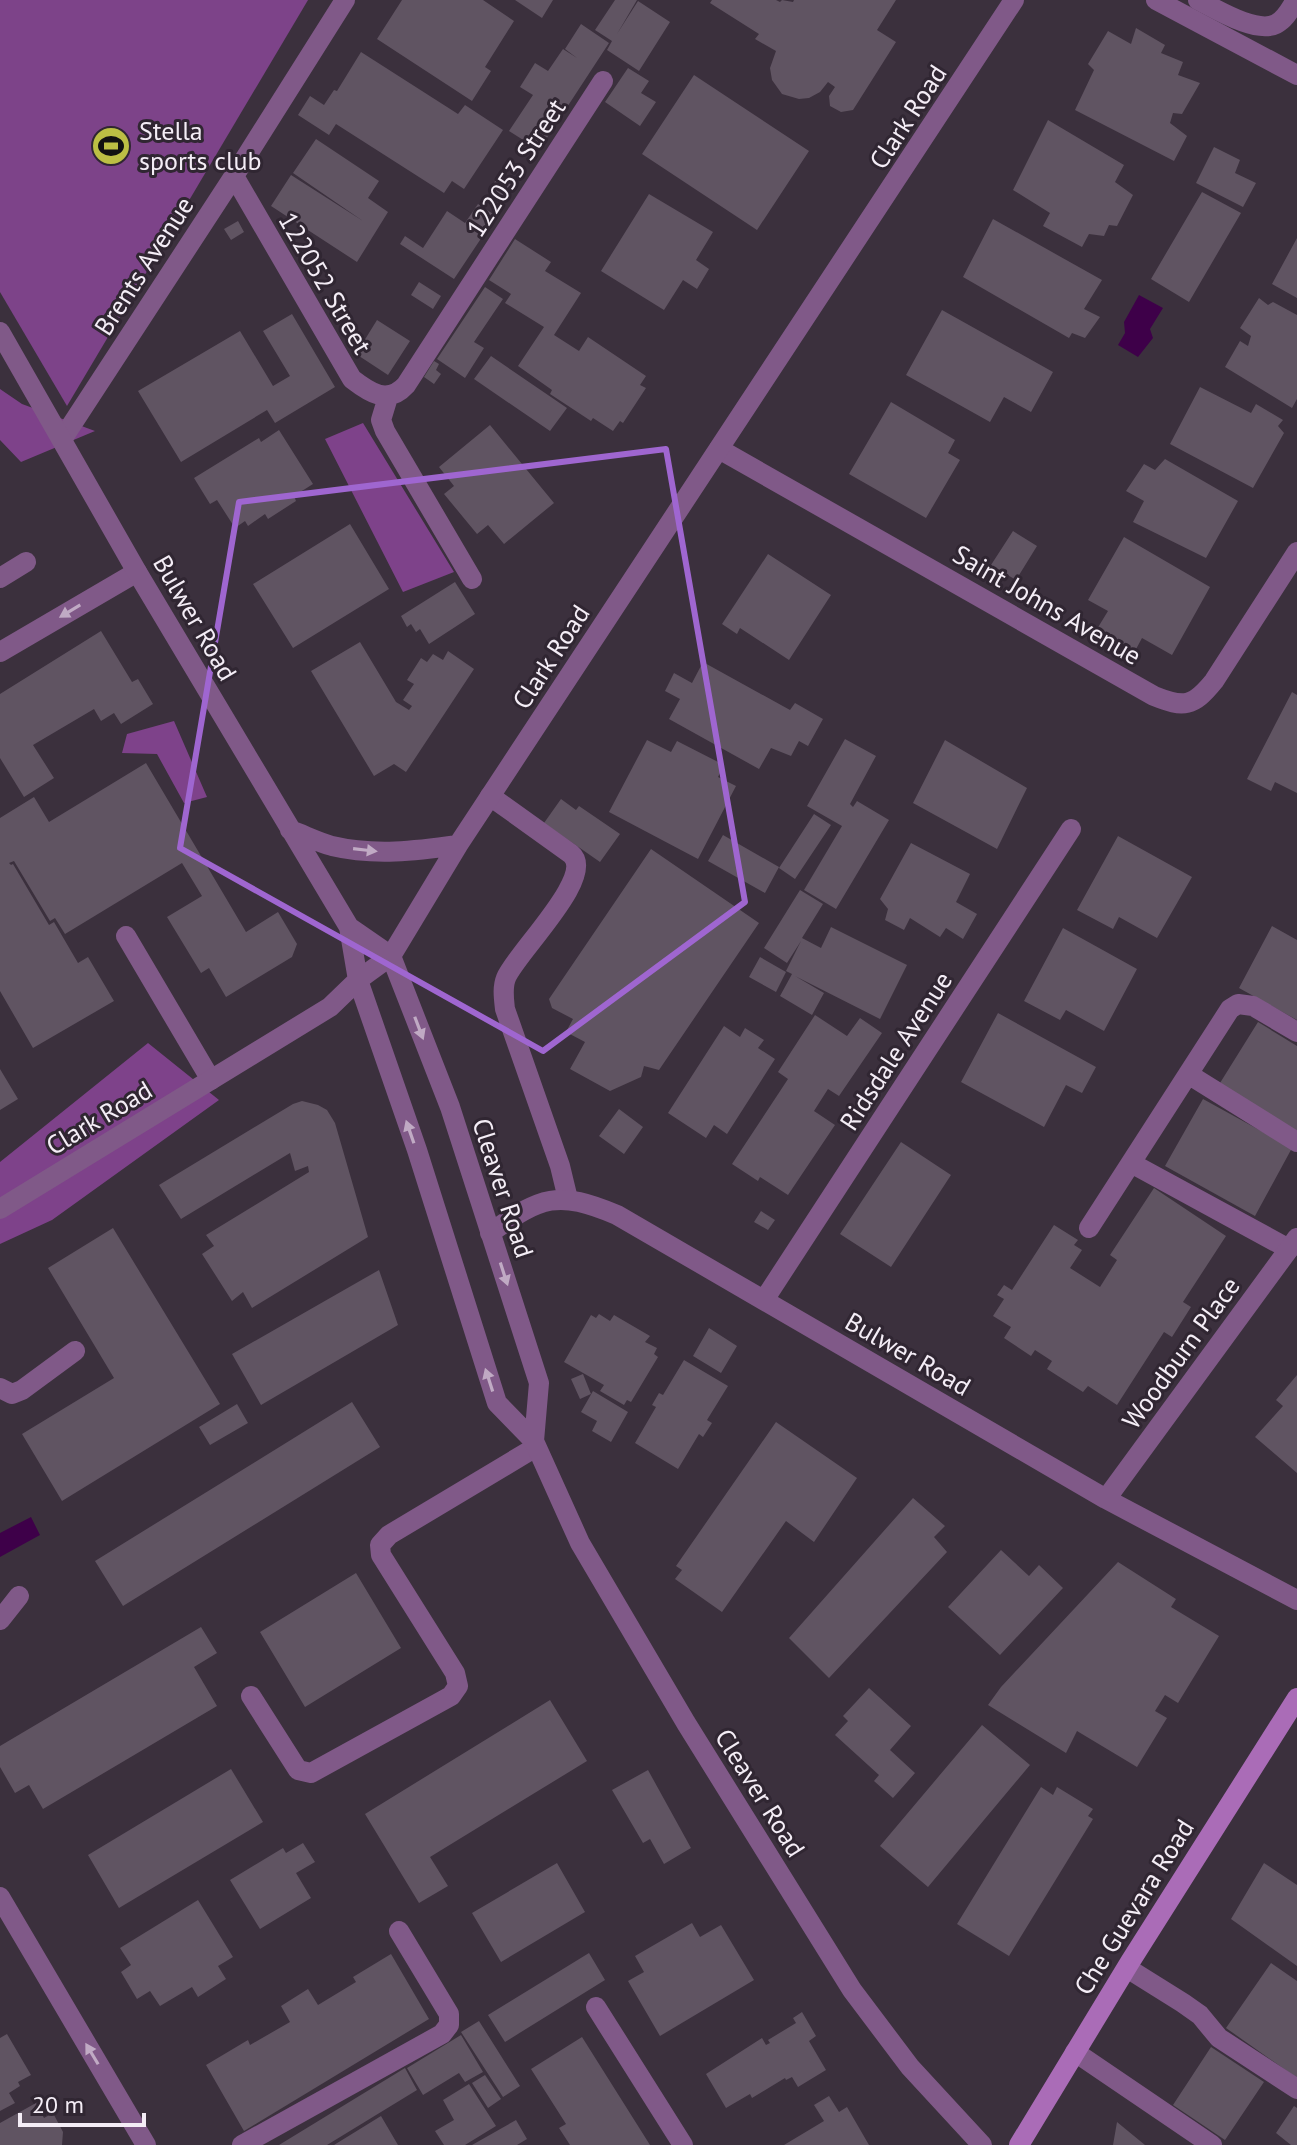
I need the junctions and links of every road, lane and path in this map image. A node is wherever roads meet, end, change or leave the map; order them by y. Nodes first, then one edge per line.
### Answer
1 (345, 0) edge
2 (1014, 0) edge
3 (1156, 0) edge
4 (1198, 0) edge
5 (1296, 0) edge
6 (1297, 75) edge
7 (603, 81) dead end
8 (234, 176) junction
9 (0, 332) edge
10 (388, 397) junction
11 (63, 438) junction
12 (719, 449) junction
13 (1297, 552) edge
14 (26, 562) dead end
15 (137, 572) junction
16 (0, 578) edge
17 (472, 579) dead end
18 (0, 652) edge
19 (490, 796) junction
20 (1071, 829) dead end
21 (290, 830) junction
22 (458, 845) junction
23 (349, 927) junction
24 (126, 936) dead end
25 (391, 956) junction
26 (358, 980) junction
27 (1297, 1032) edge
28 (1188, 1074) junction
29 (211, 1080) junction
30 (1297, 1142) edge
31 (1131, 1163) junction
32 (568, 1199) junction
33 (0, 1209) edge
34 (1089, 1228) dead end
35 (490, 1233) junction
36 (1293, 1243) edge
37 (764, 1300) junction
38 (75, 1351) dead end
39 (0, 1388) edge
40 (535, 1444) junction
41 (1106, 1499) junction
42 (19, 1596) dead end
43 (1297, 1600) edge
44 (0, 1620) edge
45 (251, 1696) dead end
46 (1297, 1698) edge
47 (0, 1897) edge
48 (399, 1931) dead end
49 (1127, 1968) junction
50 (596, 2007) dead end
51 (1075, 2052) junction
52 (1297, 2089) edge
53 (146, 2145) edge
54 (242, 2145) edge
55 (683, 2145) edge
56 (982, 2145) edge
57 (1019, 2145) edge
58 (1212, 2145) edge

1 - 8 street, Brents Avenue
2 - 12 street, Clark Road
3 - 6 street
4 - 5 street
7 - 10 street, 122053 Street
8 - 10 street, 122052 Street
8 - 11 street, Brents Avenue
9 - 11 street, Bulwer Road
10 - 17 street
11 - 15 street, Bulwer Road
12 - 13 street, Saint Johns Avenue
12 - 19 street, Clark Road
14 - 16 street
15 -> 18 street
15 - 21 street, Bulwer Road
19 - 22 street, Clark Road
19 - 32 street
20 - 37 street, Ridsdale Avenue
21 -> 22 street
21 - 23 street, Bulwer Road
22 - 25 street, Clark Road
23 - 25 street, Bulwer Road
23 - 26 street, Bulwer Road
24 - 29 street
25 - 26 street, Clark Road
25 -> 35 street, Cleaver Road
26 - 29 street, Clark Road
40 -> 26 street, Cleaver Road
27 - 28 street
28 - 30 street
28 - 31 street
29 - 33 street, Clark Road
31 - 34 street
31 - 36 street
32 - 35 street, Bulwer Road
32 - 37 street, Bulwer Road
35 -> 40 street, Cleaver Road
36 - 41 street, Woodburn Place
37 - 41 street, Bulwer Road
38 - 39 street
40 - 45 street
40 - 56 street, Cleaver Road
41 - 43 street, Bulwer Road
42 - 44 street
46 - 49 main road, Che Guevara Road
53 -> 47 street
48 - 54 street
49 - 51 main road, Che Guevara Road
49 - 52 street
50 - 55 street
51 - 57 main road, Che Guevara Road
51 - 58 street

